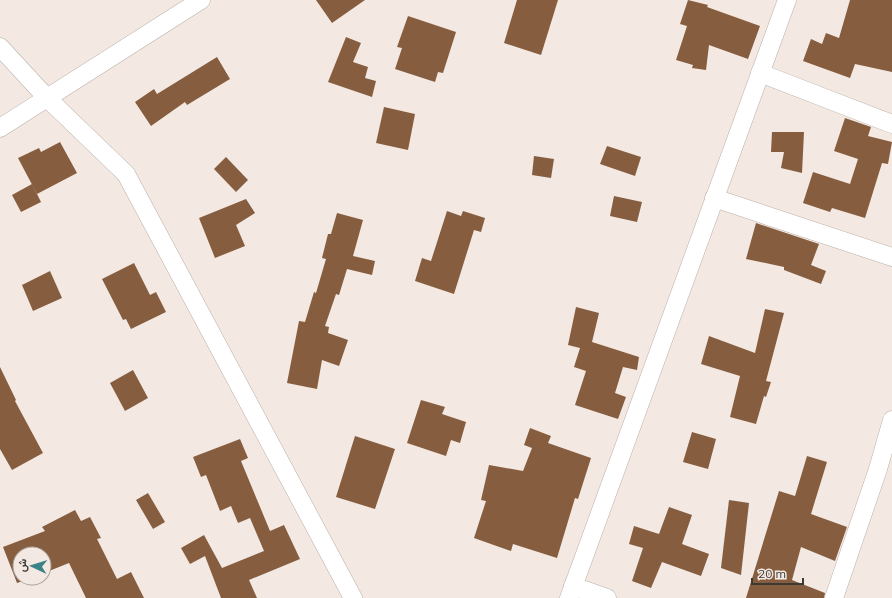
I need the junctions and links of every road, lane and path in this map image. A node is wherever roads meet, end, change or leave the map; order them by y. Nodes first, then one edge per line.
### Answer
1 (201, 0) edge
2 (787, 0) edge
3 (0, 47) edge
4 (760, 73) junction
5 (47, 98) junction
6 (892, 124) edge
7 (0, 128) edge
8 (714, 198) junction
9 (892, 258) edge
10 (892, 420) edge
11 (571, 592) edge
12 (353, 598) edge
13 (607, 598) edge
14 (834, 598) edge

1 - 5 street
2 - 4 street
3 - 5 street
4 - 6 street
4 - 8 street
5 - 7 street
5 - 12 street
8 - 9 street
8 - 11 street
10 - 14 street
11 - 13 street

